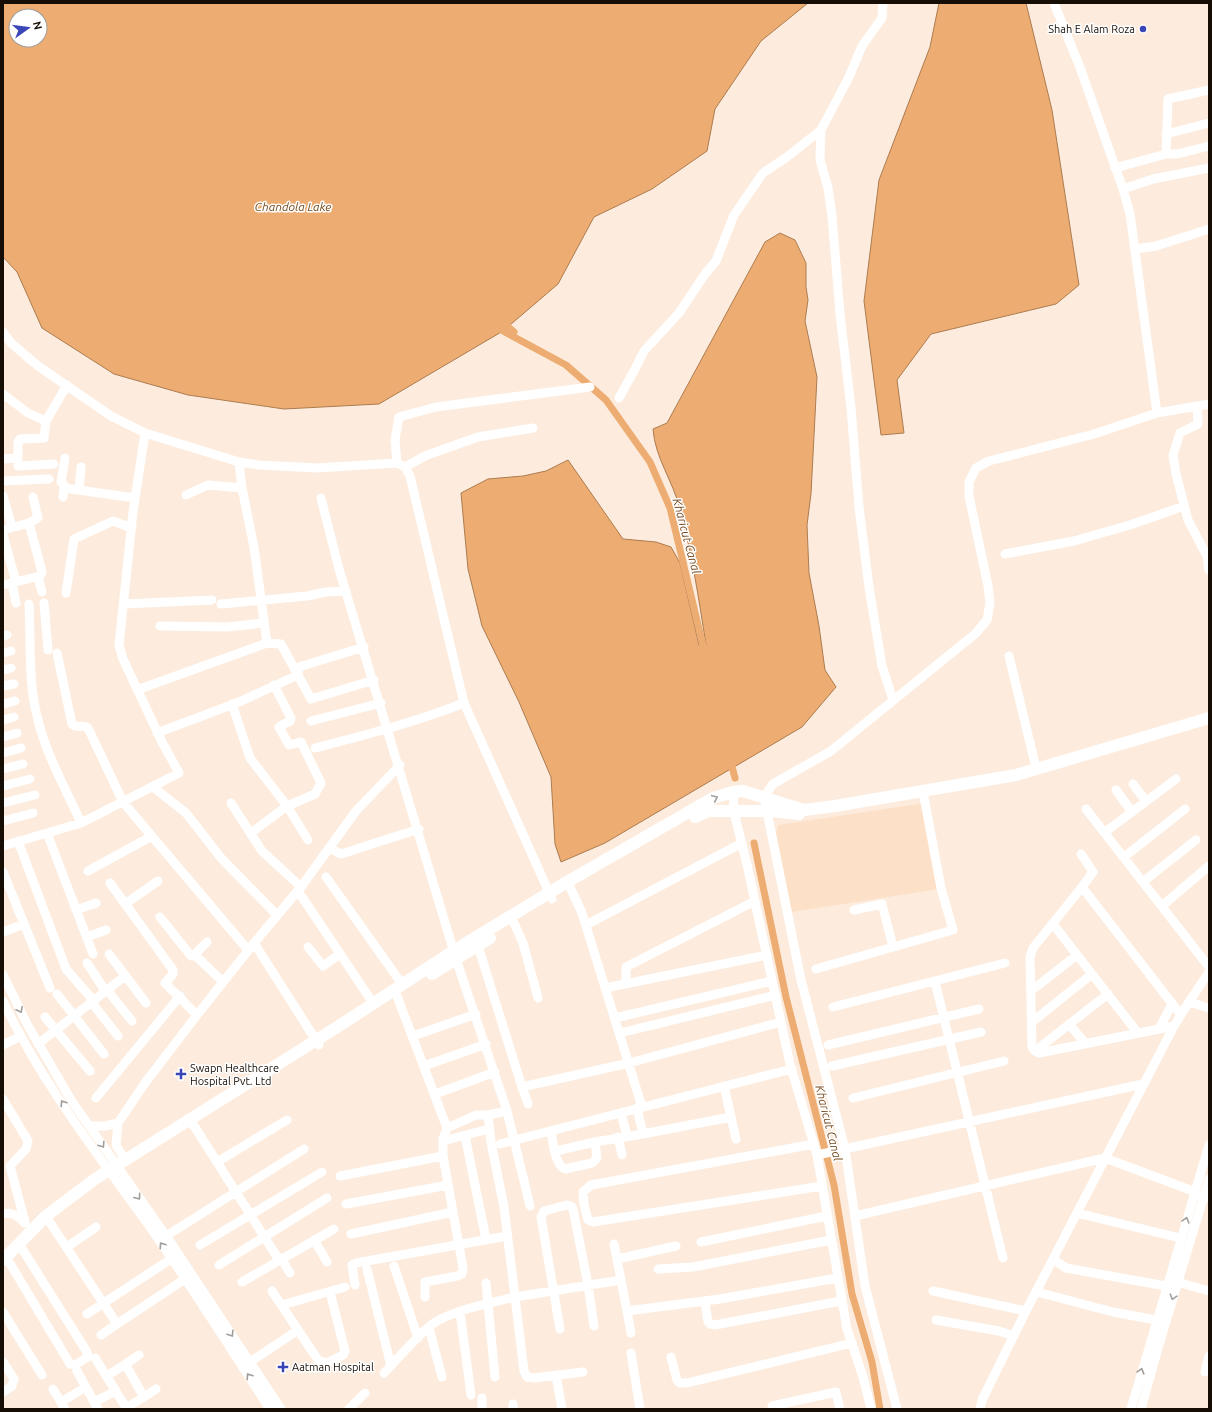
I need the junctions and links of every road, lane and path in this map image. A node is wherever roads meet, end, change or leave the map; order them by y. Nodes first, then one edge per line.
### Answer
1 (883, 3) edge
2 (1054, 3) edge
3 (1209, 90) edge
4 (1209, 123) edge
5 (821, 130) junction
6 (1166, 134) junction
7 (1209, 146) edge
8 (1166, 154) junction
9 (1115, 168) junction
10 (1209, 168) edge
11 (1123, 189) junction
12 (1209, 229) edge
13 (1135, 249) junction
14 (3, 332) edge
15 (67, 385) junction
16 (590, 387) dead end
17 (3, 394) edge
18 (618, 398) dead end
19 (1209, 404) edge
20 (1197, 406) junction
21 (1157, 413) junction
22 (46, 421) junction
23 (533, 428) dead end
24 (145, 433) junction
25 (65, 458) dead end
26 (3, 459) edge
27 (18, 462) junction
28 (239, 462) junction
29 (54, 464) dead end
30 (401, 465) junction
31 (81, 467) dead end
32 (49, 479) dead end
33 (19, 480) junction
34 (3, 481) edge
35 (242, 488) junction
36 (79, 490) junction
37 (186, 495) dead end
38 (3, 496) edge
39 (33, 497) dead end
40 (135, 498) junction
41 (321, 498) dead end
42 (1184, 506) junction
43 (28, 523) junction
44 (132, 528) junction
45 (7, 529) edge
46 (3, 535) edge
47 (1005, 554) dead end
48 (1209, 570) edge
49 (38, 577) junction
50 (10, 584) edge
51 (346, 591) junction
52 (42, 592) dead end
53 (66, 593) dead end
54 (261, 599) junction
55 (212, 600) dead end
56 (16, 603) dead end
57 (44, 603) dead end
58 (29, 604) dead end
59 (124, 604) junction
60 (221, 604) dead end
61 (264, 623) junction
62 (160, 626) dead end
63 (30, 637) junction
64 (47, 637) junction
65 (267, 643) junction
66 (364, 647) junction
67 (1009, 656) dead end
68 (298, 675) junction
69 (374, 680) junction
70 (14, 684) dead end
71 (3, 686) edge
72 (274, 686) junction
73 (137, 690) junction
74 (893, 700) junction
75 (15, 701) dead end
76 (381, 703) junction
77 (464, 703) junction
78 (3, 704) edge
79 (232, 704) junction
80 (14, 717) dead end
81 (1209, 718) edge
82 (3, 720) edge
83 (311, 721) dead end
84 (1209, 723) edge
85 (389, 729) junction
86 (17, 733) dead end
87 (158, 733) junction
88 (3, 736) edge
89 (21, 748) dead end
90 (315, 748) dead end
91 (3, 752) edge
92 (23, 764) dead end
93 (400, 766) junction
94 (1036, 768) junction
95 (3, 769) edge
96 (30, 779) dead end
97 (1176, 779) dead end
98 (1133, 784) dead end
99 (3, 786) edge
100 (153, 787) junction
101 (1116, 790) dead end
102 (733, 792) junction
103 (34, 795) dead end
104 (764, 797) junction
105 (924, 797) junction
106 (1146, 801) junction
107 (123, 802) junction
108 (3, 803) edge
109 (230, 803) dead end
110 (287, 806) junction
111 (1086, 809) dead end
112 (1185, 809) dead end
113 (766, 811) junction
114 (734, 812) junction
115 (1132, 812) junction
116 (33, 813) dead end
117 (3, 821) edge
118 (81, 823) junction
119 (419, 829) junction
120 (1105, 832) junction
121 (47, 833) junction
122 (251, 833) junction
123 (152, 836) junction
124 (308, 840) dead end
125 (1196, 840) dead end
126 (18, 842) junction
127 (742, 843) junction
128 (3, 846) edge
129 (329, 848) junction
130 (1081, 854) dead end
131 (1124, 857) junction
132 (1209, 866) edge
133 (88, 871) dead end
134 (3, 872) edge
135 (326, 877) dead end
136 (158, 881) dead end
137 (1144, 881) junction
138 (110, 883) dead end
139 (570, 887) junction
140 (1082, 887) junction
141 (300, 889) junction
142 (551, 896) junction
143 (755, 901) junction
144 (96, 903) dead end
145 (125, 904) junction
146 (1162, 905) junction
147 (76, 910) junction
148 (854, 910) dead end
149 (277, 915) junction
150 (160, 917) dead end
151 (514, 923) junction
152 (24, 924) junction
153 (1053, 924) junction
154 (586, 925) junction
155 (106, 930) dead end
156 (3, 932) edge
157 (87, 937) junction
158 (207, 942) dead end
159 (478, 946) junction
160 (251, 947) junction
161 (308, 947) dead end
162 (893, 947) junction
163 (93, 954) dead end
164 (109, 954) dead end
165 (340, 954) junction
166 (195, 955) junction
167 (456, 955) junction
168 (767, 955) junction
169 (1077, 955) junction
170 (87, 963) dead end
171 (1005, 963) dead end
172 (1209, 967) edge
173 (816, 969) dead end
174 (1209, 972) edge
175 (1092, 974) junction
176 (3, 975) edge
177 (125, 976) junction
178 (772, 981) junction
179 (223, 982) junction
180 (935, 982) junction
181 (402, 984) junction
182 (626, 984) junction
183 (605, 988) junction
184 (107, 991) junction
185 (1031, 991) junction
186 (1108, 994) junction
187 (776, 995) junction
188 (180, 996) junction
189 (397, 996) junction
190 (538, 998) dead end
191 (3, 1001) edge
192 (93, 1002) junction
193 (1189, 1002) junction
194 (146, 1003) dead end
195 (373, 1003) junction
196 (1172, 1004) junction
197 (833, 1007) dead end
198 (1209, 1008) edge
199 (979, 1009) dead end
200 (476, 1014) junction
201 (197, 1015) junction
202 (1181, 1015) junction
203 (74, 1016) junction
204 (6, 1017) edge
205 (45, 1017) dead end
206 (944, 1017) junction
207 (615, 1018) junction
208 (132, 1021) dead end
209 (781, 1022) junction
210 (1032, 1022) junction
211 (1069, 1024) junction
212 (1174, 1026) junction
213 (1159, 1029) junction
214 (56, 1030) junction
215 (980, 1032) dead end
216 (1138, 1032) junction
217 (620, 1033) junction
218 (416, 1035) dead end
219 (21, 1036) junction
220 (118, 1036) dead end
221 (949, 1039) junction
222 (317, 1042) junction
223 (1085, 1043) junction
224 (38, 1044) junction
225 (486, 1044) junction
226 (828, 1044) dead end
227 (3, 1045) edge
228 (1035, 1051) junction
229 (104, 1054) dead end
230 (1004, 1061) dead end
231 (629, 1063) junction
232 (428, 1065) dead end
233 (832, 1066) dead end
234 (792, 1069) junction
235 (90, 1071) dead end
236 (495, 1072) junction
237 (958, 1073) junction
238 (1143, 1084) junction
239 (724, 1086) junction
240 (522, 1087) junction
241 (438, 1093) dead end
242 (96, 1098) dead end
243 (853, 1098) dead end
244 (3, 1099) edge
245 (528, 1104) dead end
246 (640, 1108) junction
247 (507, 1111) junction
248 (621, 1112) junction
249 (488, 1115) junction
250 (731, 1117) junction
251 (287, 1120) dead end
252 (191, 1121) junction
253 (969, 1122) junction
254 (118, 1123) junction
255 (90, 1126) junction
256 (447, 1128) junction
257 (489, 1129) junction
258 (551, 1131) junction
259 (643, 1134) junction
260 (465, 1136) junction
261 (622, 1136) junction
262 (736, 1139) dead end
263 (515, 1140) junction
264 (443, 1141) junction
265 (595, 1142) junction
266 (500, 1144) dead end
267 (814, 1144) junction
268 (1209, 1144) edge
269 (845, 1148) junction
270 (304, 1149) dead end
271 (556, 1151) junction
272 (622, 1155) dead end
273 (817, 1155) junction
274 (443, 1156) junction
275 (1105, 1158) junction
276 (217, 1162) junction
277 (116, 1168) junction
278 (322, 1172) dead end
279 (340, 1176) dead end
280 (1209, 1179) edge
281 (448, 1185) junction
282 (822, 1186) junction
283 (985, 1186) junction
284 (236, 1192) junction
285 (1194, 1192) junction
286 (1206, 1196) edge
287 (327, 1198) dead end
288 (346, 1204) dead end
289 (530, 1206) dead end
290 (453, 1212) junction
291 (1077, 1213) junction
292 (3, 1214) edge
293 (250, 1215) junction
294 (827, 1216) junction
295 (855, 1216) junction
296 (49, 1221) junction
297 (96, 1227) dead end
298 (32, 1228) junction
299 (334, 1229) dead end
300 (351, 1234) dead end
301 (166, 1236) junction
302 (507, 1236) junction
303 (264, 1237) junction
304 (1180, 1238) junction
305 (486, 1239) junction
306 (314, 1240) junction
307 (831, 1240) junction
308 (701, 1242) dead end
309 (459, 1243) junction
310 (614, 1244) dead end
311 (200, 1245) dead end
312 (676, 1246) dead end
313 (67, 1247) junction
314 (21, 1248) junction
315 (1003, 1258) dead end
316 (171, 1259) junction
317 (280, 1259) junction
318 (617, 1259) junction
319 (1053, 1259) junction
320 (5, 1262) edge
321 (327, 1262) dead end
322 (219, 1265) dead end
323 (394, 1266) dead end
324 (367, 1269) dead end
325 (658, 1269) dead end
326 (290, 1273) dead end
327 (837, 1278) junction
328 (185, 1280) junction
329 (621, 1280) junction
330 (242, 1282) dead end
331 (1177, 1282) junction
332 (486, 1283) dead end
333 (356, 1285) dead end
334 (588, 1286) junction
335 (1166, 1286) junction
336 (345, 1287) dead end
337 (554, 1290) junction
338 (272, 1291) dead end
339 (933, 1291) dead end
340 (1209, 1291) edge
341 (330, 1292) junction
342 (1037, 1292) junction
343 (425, 1297) dead end
344 (515, 1297) junction
345 (841, 1301) junction
346 (705, 1302) junction
347 (103, 1303) junction
348 (488, 1304) junction
349 (282, 1305) junction
350 (627, 1311) junction
351 (1026, 1311) junction
352 (3, 1312) edge
353 (460, 1312) junction
354 (87, 1314) dead end
355 (936, 1320) dead end
356 (1156, 1320) junction
357 (117, 1324) junction
358 (594, 1326) dead end
359 (429, 1328) junction
360 (298, 1330) junction
361 (560, 1330) dead end
362 (631, 1333) dead end
363 (101, 1335) dead end
364 (1014, 1336) junction
365 (418, 1338) junction
366 (852, 1343) junction
367 (631, 1353) dead end
368 (139, 1355) dead end
369 (1209, 1356) edge
370 (671, 1357) dead end
371 (95, 1358) dead end
372 (3, 1362) edge
373 (250, 1362) junction
374 (124, 1366) junction
375 (391, 1366) junction
376 (77, 1371) dead end
377 (583, 1372) dead end
378 (1205, 1372) dead end
379 (384, 1373) dead end
380 (42, 1375) dead end
381 (556, 1375) junction
382 (107, 1376) junction
383 (442, 1377) dead end
384 (495, 1377) dead end
385 (86, 1387) junction
386 (53, 1389) dead end
387 (156, 1389) dead end
388 (116, 1391) junction
389 (3, 1392) edge
390 (365, 1393) dead end
391 (471, 1395) dead end
392 (144, 1397) junction
393 (482, 1398) dead end
394 (63, 1406) edge
395 (96, 1406) edge
396 (772, 1406) dead end
397 (127, 1408) edge
398 (276, 1408) edge
399 (349, 1409) edge
400 (482, 1409) edge
401 (562, 1409) edge
402 (640, 1409) edge
403 (840, 1409) edge
404 (871, 1409) edge
405 (897, 1409) edge
406 (980, 1409) edge
407 (1131, 1409) edge
408 (1141, 1409) edge

1 - 5 street
2 - 9 street
3 - 6 street
4 - 6 street
5 - 18 street
5 - 74 street
6 - 8 street
7 - 8 street
8 - 9 street
9 - 11 street
10 - 11 street
11 - 13 street
12 - 13 street
13 - 21 street
14 - 15 street
15 - 22 street
15 - 24 street
16 - 30 street
17 - 22 street
19 - 20 street
20 - 21 street
20 - 42 street
21 - 74 street
22 - 27 street
23 - 30 street
24 - 28 street
24 - 40 street
25 - 36 street
26 - 27 street
27 - 29 street
27 - 33 street
28 - 30 street
28 - 35 street
30 - 77 street
31 - 36 street
32 - 33 street
33 - 34 street
35 - 37 street
35 - 54 street
36 - 40 street
38 - 45 street
39 - 43 street
40 - 44 street
41 - 51 street
42 - 47 street
42 - 48 street
43 - 45 street
43 - 49 street
44 - 53 street
44 - 59 street
46 - 50 street
49 - 50 street
49 - 52 street
50 - 56 street
51 - 54 street
51 - 66 street
54 - 60 street
54 - 61 street
55 - 59 street
57 - 64 street
58 - 63 street
59 - 73 street
61 - 62 street
61 - 65 street
63 - 64 street
63 - 118 street
64 - 107 street
65 - 68 street
65 - 73 street
66 - 68 street
66 - 69 street
67 - 94 street
68 - 69 street
68 - 72 street
69 - 76 street
70 - 71 street
72 - 79 street
72 - 110 street
73 - 87 street
74 - 104 street
75 - 78 street
76 - 83 street
76 - 85 street
77 - 85 street
77 - 142 street
79 - 87 street
79 - 110 street
80 - 82 street
81 - 94 main road
84 - 105 main road
85 - 90 street
85 - 93 street
86 - 88 street
87 - 100 street
89 - 91 street
92 - 95 street
93 - 119 street
93 - 129 street
94 - 104 main road
96 - 99 street
97 - 106 street
98 - 106 street
100 - 107 street
100 - 149 street
101 - 115 street
102 - 104 main road
102 - 114 street
142 -> 102 main road
103 - 108 street
104 - 113 street
105 - 113 main road
105 - 162 street
106 - 115 street
107 - 118 street
107 - 123 street
109 - 122 street
110 - 122 street
110 - 124 street
111 - 120 street
112 - 131 street
113 - 114 main road
113 - 269 street
114 - 127 street
114 - 139 main road
115 - 120 street
116 - 117 street
118 - 121 street
119 - 129 street
119 - 167 street
120 - 131 street
121 - 126 street
121 - 147 street
122 - 141 street
123 - 133 street
123 - 160 street
125 - 137 street
126 - 128 street
126 - 192 street
127 - 143 street
127 - 154 street
129 - 141 street
130 - 140 street
131 - 137 street
132 - 146 street
134 - 152 street
135 - 181 street
136 - 145 street
137 - 146 street
138 - 145 street
139 - 142 main road
139 - 154 street
140 - 153 street
140 - 196 street
141 - 149 street
141 - 165 street
142 - 151 main road
142 - 167 main road
143 - 168 street
143 - 182 street
144 - 147 street
145 - 188 street
146 - 172 street
147 - 157 street
148 - 162 street
149 - 160 street
150 - 166 street
151 - 159 main road
151 - 190 street
152 - 156 street
152 - 203 street
153 - 169 street
153 - 185 street
154 - 183 street
155 - 157 street
157 - 163 street
158 - 166 street
159 - 167 main road
159 - 240 street
160 - 179 street
160 - 222 street
161 - 165 street
162 - 173 street
164 - 177 street
165 - 195 street
166 - 179 street
167 - 181 main road
167 - 189 main road
167 - 200 street
168 - 178 street
168 - 182 street
169 - 175 street
169 - 185 street
170 - 184 street
171 - 180 street
174 - 193 street
175 - 186 street
175 - 210 street
176 -> 224 street
177 - 184 street
177 - 194 street
178 - 187 street
178 - 207 street
179 - 201 street
180 - 197 street
180 - 206 street
181 - 195 main road
182 - 183 street
183 - 207 street
184 - 192 street
184 - 208 street
185 - 210 street
186 - 211 street
186 - 216 street
187 - 209 street
187 - 217 street
188 - 201 street
188 - 242 street
189 - 222 main road
189 - 256 street
191 - 204 street
192 - 203 street
192 - 220 street
193 - 198 street
193 - 202 street
195 - 222 main road
196 - 202 street
196 - 213 street
199 - 206 street
200 - 218 street
200 - 225 street
201 - 254 street
202 - 212 street
203 - 214 street
203 - 229 street
204 - 219 street
205 - 214 street
206 - 221 street
206 - 226 street
207 - 217 street
209 - 231 street
209 - 234 street
210 - 228 street
211 - 223 street
211 - 228 street
212 - 213 street
212 - 238 street
213 - 216 street
214 - 224 street
214 - 235 street
215 - 221 street
216 - 223 street
217 - 231 street
219 - 227 street
277 -> 219 street
221 - 233 street
221 - 237 street
222 - 252 main road
223 - 228 street
224 - 255 street
225 - 232 street
225 - 236 street
230 - 237 street
231 - 240 street
231 - 246 street
234 - 239 street
234 - 267 street
236 - 241 street
236 - 247 street
237 - 243 street
237 - 253 street
238 - 253 street
238 - 275 street
239 - 246 street
239 - 250 street
240 - 245 street
244 - 298 street
246 - 248 street
246 - 259 street
247 - 249 street
247 - 263 street
248 - 258 street
248 - 261 street
249 - 256 street
249 - 257 street
250 - 259 street
250 - 262 street
251 - 276 street
252 - 276 street
252 - 277 main road
253 - 269 street
253 - 283 street
254 - 255 street
254 - 277 street
255 -> 277 street
256 - 264 street
257 - 260 street
257 - 302 street
258 - 263 street
258 - 271 street
259 - 261 street
260 - 264 street
260 - 305 street
261 - 265 street
261 - 272 street
263 - 266 street
263 - 289 street
264 - 274 street
265 - 271 street
265 - 271 street
267 - 273 street
267 - 282 street
268 - 285 street
269 - 273 street
269 - 295 street
270 - 284 street
273 - 282 street
274 - 279 street
274 - 281 street
275 - 283 street
275 - 285 street
275 - 291 street
276 - 284 street
277 - 296 main road
277 - 298 main road
277 -> 301 street
316 -> 277 street
278 - 293 street
280 - 286 street
281 - 288 street
281 - 290 street
282 - 294 street
283 - 295 street
283 - 315 street
284 - 293 street
284 - 301 street
285 - 286 street
304 -> 285 street
286 - 331 street
287 - 303 street
290 - 300 street
290 - 309 street
291 - 304 street
291 - 319 street
292 - 298 street
293 - 303 street
293 - 311 street
294 - 307 street
294 - 308 street
295 - 405 street
296 - 298 main road
296 - 313 street
297 - 313 street
298 - 314 main road
298 - 320 main road
299 - 306 street
301 -> 373 street
302 - 305 street
302 - 344 street
303 - 317 street
303 - 322 street
304 - 335 street
305 - 309 street
306 - 317 street
306 - 321 street
307 - 325 street
307 - 327 street
309 - 333 street
309 - 343 street
310 - 318 street
312 - 318 street
313 - 347 street
314 - 320 main road
314 - 320 street
316 - 328 street
316 - 347 street
317 - 326 street
317 - 330 street
318 - 329 street
319 - 335 street
319 - 342 street
323 - 365 street
324 - 375 street
327 - 345 street
327 - 346 street
328 - 357 street
398 -> 328 street
329 - 334 street
329 - 350 street
331 - 340 street
331 -> 408 street
332 - 348 street
334 - 337 street
334 - 337 street
334 - 358 street
335 - 356 street
336 - 341 street
337 - 344 street
337 - 361 street
338 - 349 street
339 - 351 street
341 - 349 street
341 - 360 street
342 - 351 street
342 - 356 street
344 - 348 street
344 - 381 street
345 - 346 street
345 - 366 street
346 - 350 street
347 - 354 street
347 - 357 street
348 - 353 street
348 - 384 street
349 - 360 street
350 - 362 street
351 - 364 street
352 - 380 street
353 - 359 street
353 - 391 street
355 - 364 street
407 -> 356 street
357 - 363 street
359 - 365 street
359 - 383 street
360 - 373 street
364 - 406 street
365 - 375 street
366 - 370 street
366 - 404 street
367 - 402 street
368 - 374 street
369 - 378 street
371 - 382 street
372 - 389 street
373 - 398 street
374 - 382 street
374 - 392 street
375 - 379 street
376 - 385 street
377 - 381 street
381 - 401 street
382 - 388 street
385 - 394 street
385 - 395 street
386 - 394 street
387 - 392 street
388 - 395 street
388 - 397 street
390 - 399 street
392 - 397 street
393 - 400 street
396 - 403 street

